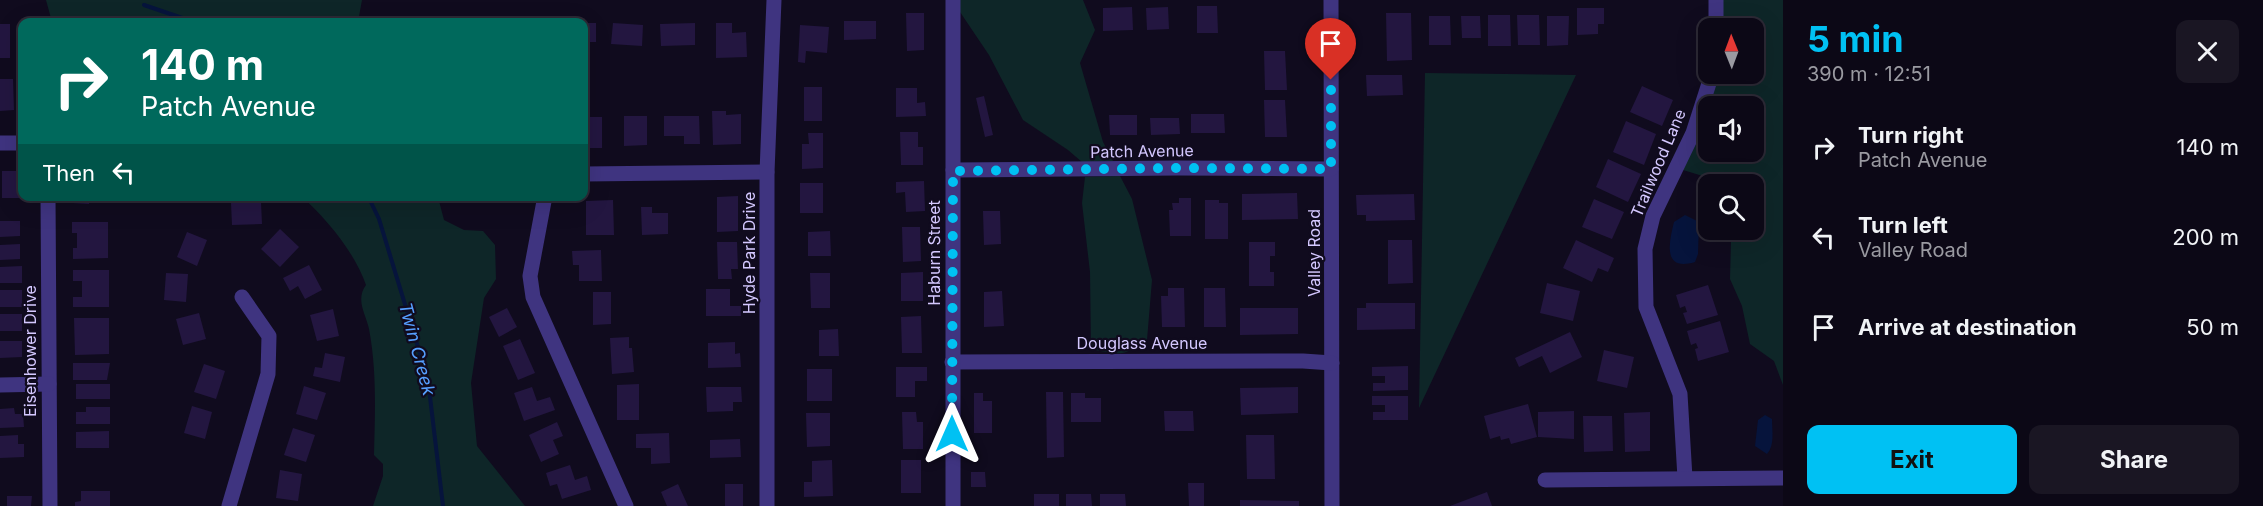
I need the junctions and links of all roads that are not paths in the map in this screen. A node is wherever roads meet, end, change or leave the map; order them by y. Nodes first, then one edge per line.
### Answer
1 (774, 0) edge
2 (953, 0) edge
3 (1331, 0) edge
4 (1716, 0) edge
5 (1716, 18) edge
6 (1709, 84) edge
7 (0, 143) edge
8 (18, 143) edge
9 (1331, 169) junction
10 (953, 171) junction
11 (767, 172) junction
12 (588, 174) edge
13 (48, 201) edge
14 (544, 201) edge
15 (242, 297) dead end
16 (952, 362) junction
17 (1332, 363) junction
18 (48, 384) junction
19 (0, 385) edge
20 (1685, 478) junction
21 (1783, 478) edge
22 (1545, 480) dead end
23 (50, 506) edge
24 (229, 506) edge
25 (626, 506) edge
26 (767, 506) edge
27 (953, 506) edge
28 (1332, 506) edge

1 - 11 street, Hyde Park Drive
2 - 10 street, Haburn Street
3 - 9 street, Valley Road
4 - 5 street
6 - 20 street, Trailwood Lane
7 - 8 street
9 - 10 street, Patch Avenue
9 - 17 street, Valley Road
10 - 16 street, Haburn Street
11 - 12 street
11 - 26 street, Hyde Park Drive
13 - 18 street, Eisenhower Drive
14 - 25 street
15 - 24 street
16 - 17 street, Douglass Avenue
16 - 27 street, Haburn Street
17 - 28 street, Valley Road
18 - 19 street
18 - 23 street, Eisenhower Drive
20 - 21 street
20 - 22 street

